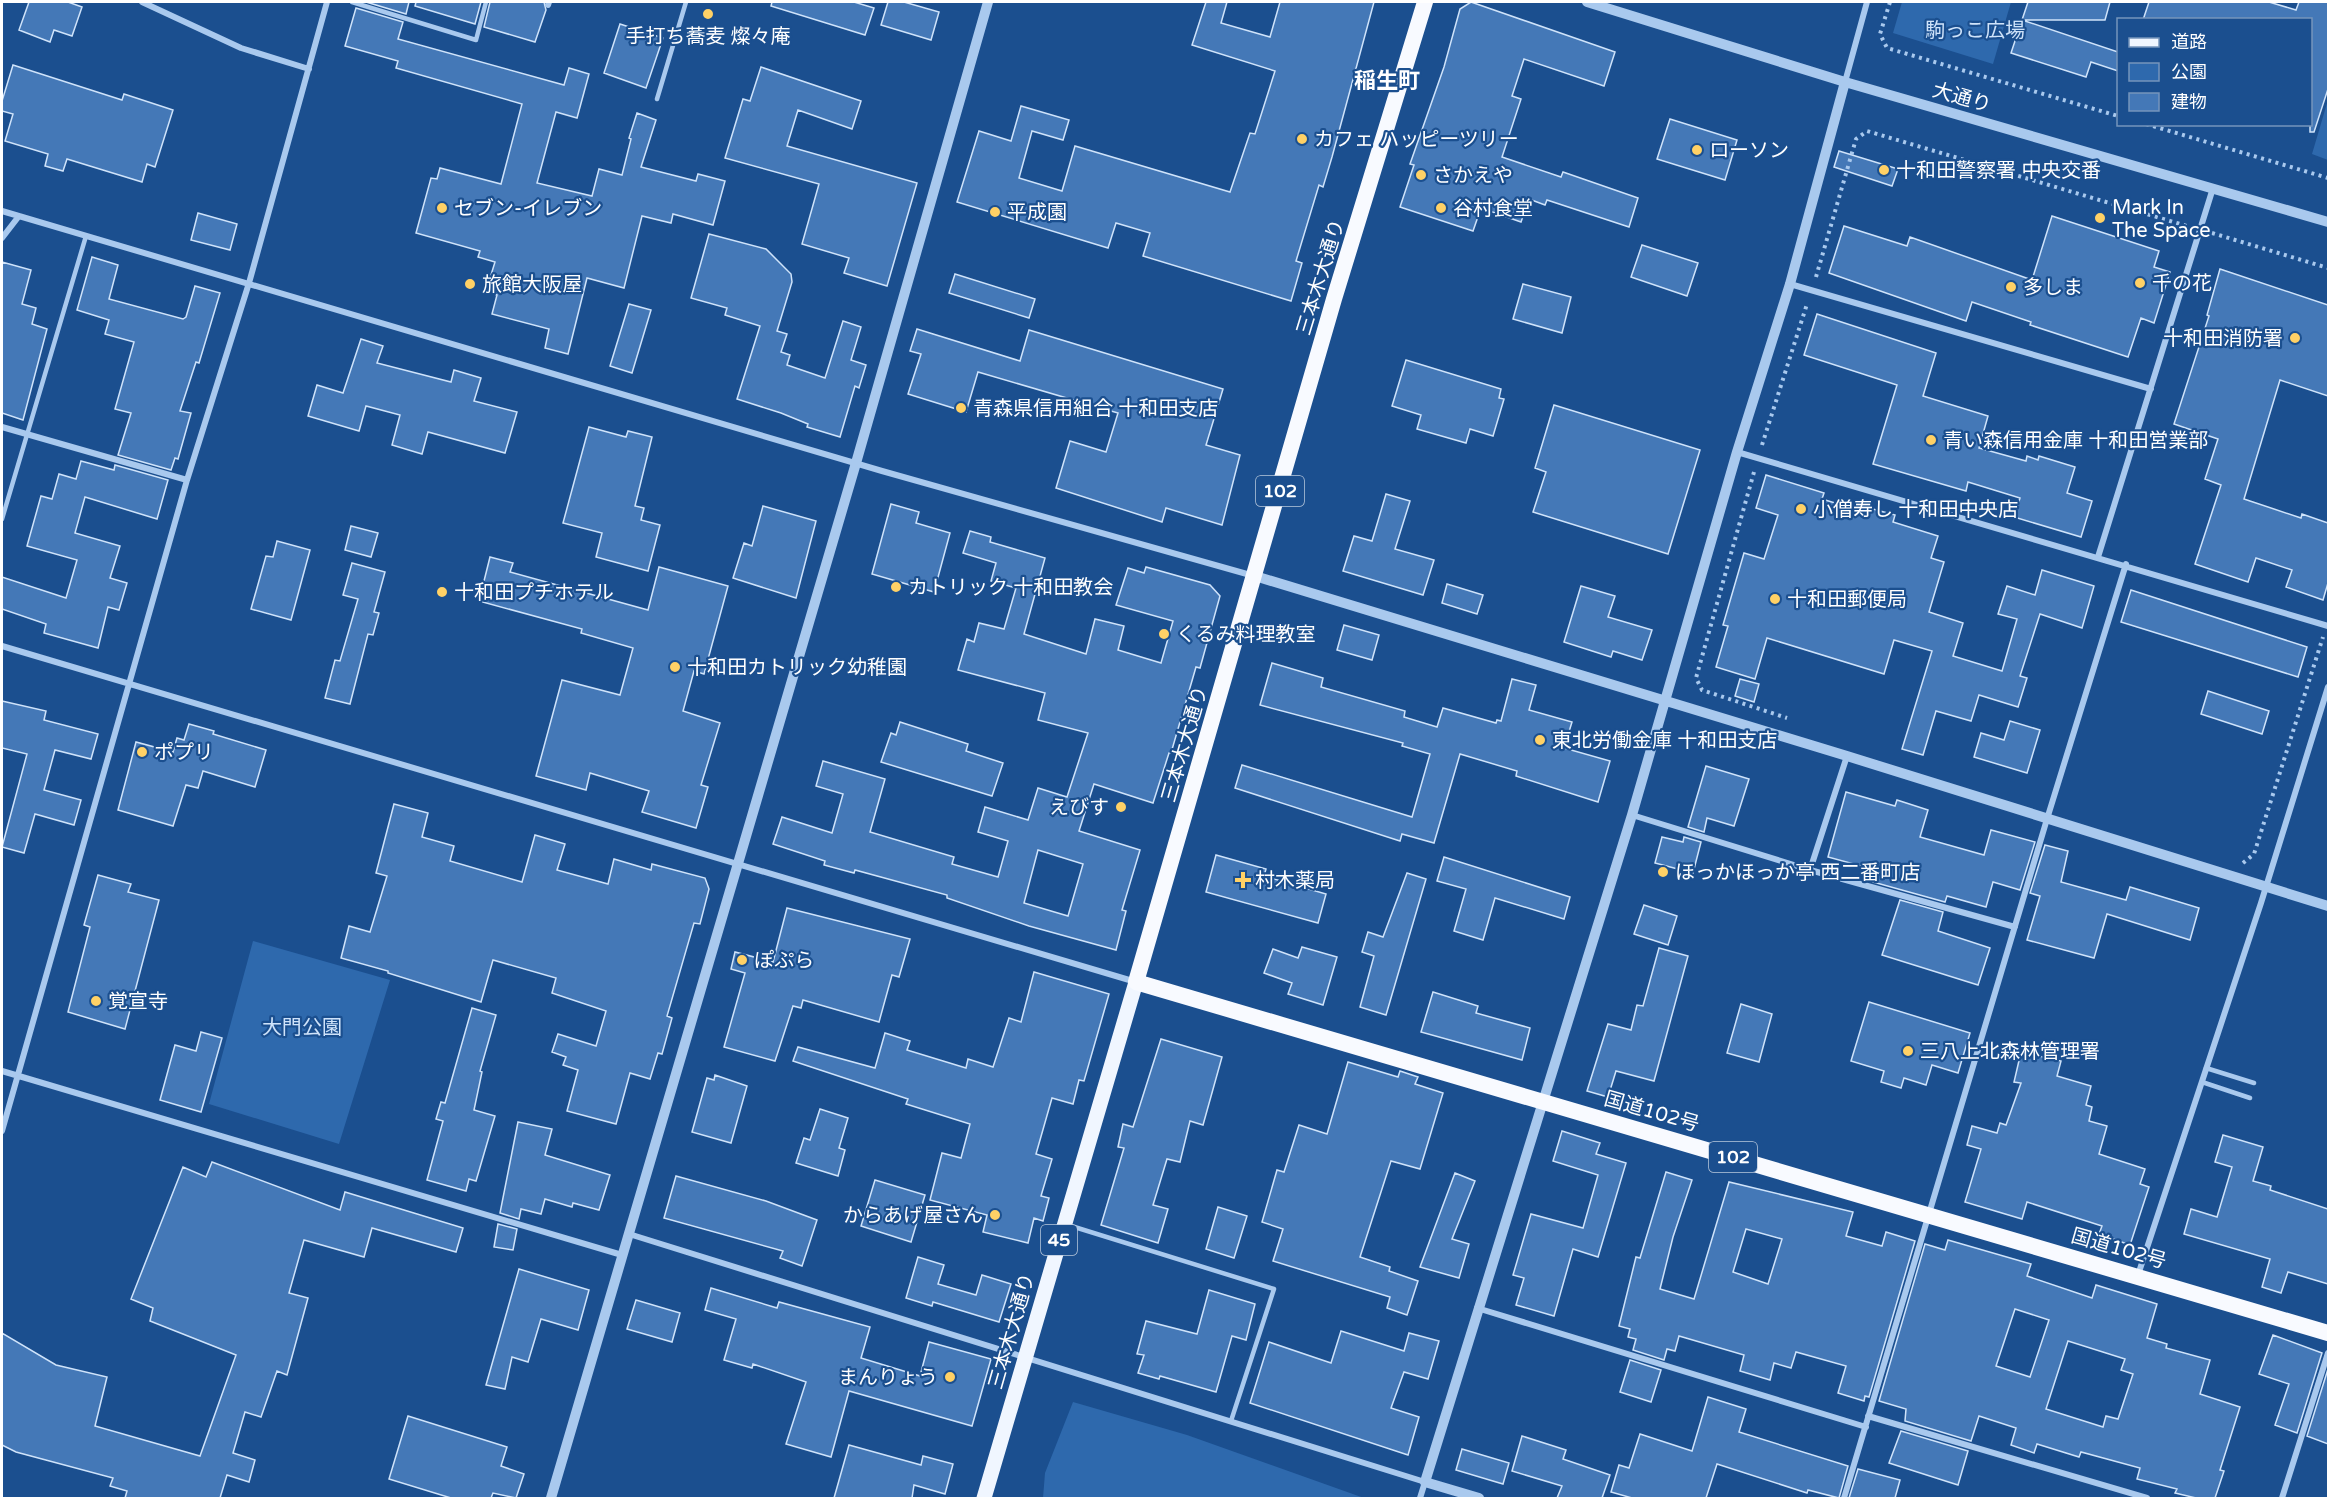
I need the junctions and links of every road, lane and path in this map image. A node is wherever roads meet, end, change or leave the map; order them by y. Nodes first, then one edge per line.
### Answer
1 (142, 2) edge
2 (327, 2) edge
3 (352, 2) edge
4 (486, 2) edge
5 (686, 2) edge
6 (988, 2) edge
7 (1425, 2) edge
8 (1587, 2) edge
9 (1867, 2) edge
10 (1890, 2) edge
11 (309, 69) junction
12 (1845, 82) junction
13 (657, 99) dead end
14 (2117, 116) edge
15 (2153, 126) edge
16 (2328, 178) edge
17 (2213, 188) junction
18 (2, 211) edge
19 (19, 216) junction
20 (2328, 222) edge
21 (86, 236) junction
22 (2, 238) edge
23 (249, 283) junction
24 (1790, 284) junction
25 (2151, 389) junction
26 (2, 427) edge
27 (27, 434) junction
28 (1737, 452) junction
29 (856, 463) junction
30 (187, 480) junction
31 (2, 519) edge
32 (2098, 557) junction
33 (2126, 564) junction
34 (1255, 576) junction
35 (2328, 626) edge
36 (2, 646) edge
37 (130, 683) junction
38 (2328, 687) edge
39 (1665, 700) junction
40 (1848, 756) junction
41 (1632, 815) junction
42 (2047, 819) junction
43 (736, 863) junction
44 (1810, 870) junction
45 (2266, 887) junction
46 (2328, 906) edge
47 (2014, 927) junction
48 (1136, 982) junction
49 (2206, 1068) junction
50 (2, 1071) edge
51 (17, 1076) junction
52 (2202, 1082) junction
53 (2254, 1083) dead end
54 (2250, 1098) dead end
55 (1544, 1102) junction
56 (2, 1131) edge
57 (1929, 1214) junction
58 (1064, 1224) junction
59 (628, 1234) junction
60 (622, 1255) junction
61 (2138, 1275) junction
62 (1477, 1308) junction
63 (2328, 1333) edge
64 (2328, 1353) edge
65 (1025, 1356) junction
66 (1868, 1416) junction
67 (1231, 1421) junction
68 (1866, 1426) junction
69 (1425, 1482) junction
70 (551, 1498) edge
71 (984, 1498) edge
72 (1420, 1498) edge
73 (1479, 1498) edge
74 (1844, 1498) edge
75 (2147, 1498) edge
76 (2282, 1498) edge

1 - 11 street
2 - 11 street
3 - 4 lane
5 - 13 lane
6 - 29 street
7 - 34 highway, 三本木大通り / 102
8 - 12 street, 大通り
9 - 12 street
10 - 14 path
11 - 23 street
12 - 17 street, 大通り
12 - 24 street
15 - 16 path
17 - 20 street, 大通り
17 - 25 street
18 - 19 street
19 - 21 street
19 - 22 street
21 - 23 street
21 - 27 lane
23 - 29 street
23 - 30 street
24 - 25 street
24 - 28 street
25 - 32 street
26 - 27 street
27 - 30 street
27 - 31 lane
28 - 32 street
28 - 39 street
29 - 34 street
29 - 43 street
30 - 37 street
32 - 33 street
33 - 35 street
33 - 42 street
34 - 39 street
34 - 48 highway, 三本木大通り / 102
36 - 37 street
37 - 43 street
37 - 51 street
38 - 45 street
39 - 40 street
39 - 41 street
40 - 42 street
40 - 44 street
41 - 44 street
41 - 55 street
42 - 45 street
42 - 47 street
43 - 48 street
43 - 59 street
44 - 47 street
45 - 46 street
45 - 49 street
47 - 57 street
48 - 55 highway, 国道102号 / 102
48 - 58 main road, 三本木大通り / 45
49 - 52 street
49 - 53 lane
50 - 51 street
51 - 56 street
51 - 60 street
52 - 54 lane
52 - 61 street
55 - 57 highway, 国道102号 / 102
55 - 62 street
57 - 61 highway, 国道102号 / 102
57 - 66 street
58 - 65 main road, 三本木大通り / 45
58 - 67 lane
59 - 60 street
59 - 65 street
60 - 70 street
61 - 63 highway, 国道102号 / 102
62 - 68 street
62 - 69 street
64 - 76 street
65 - 67 street
65 - 71 main road, 三本木大通り / 45
66 - 68 street
66 - 75 street
67 - 69 street
68 - 74 street
69 - 72 street
69 - 73 street

